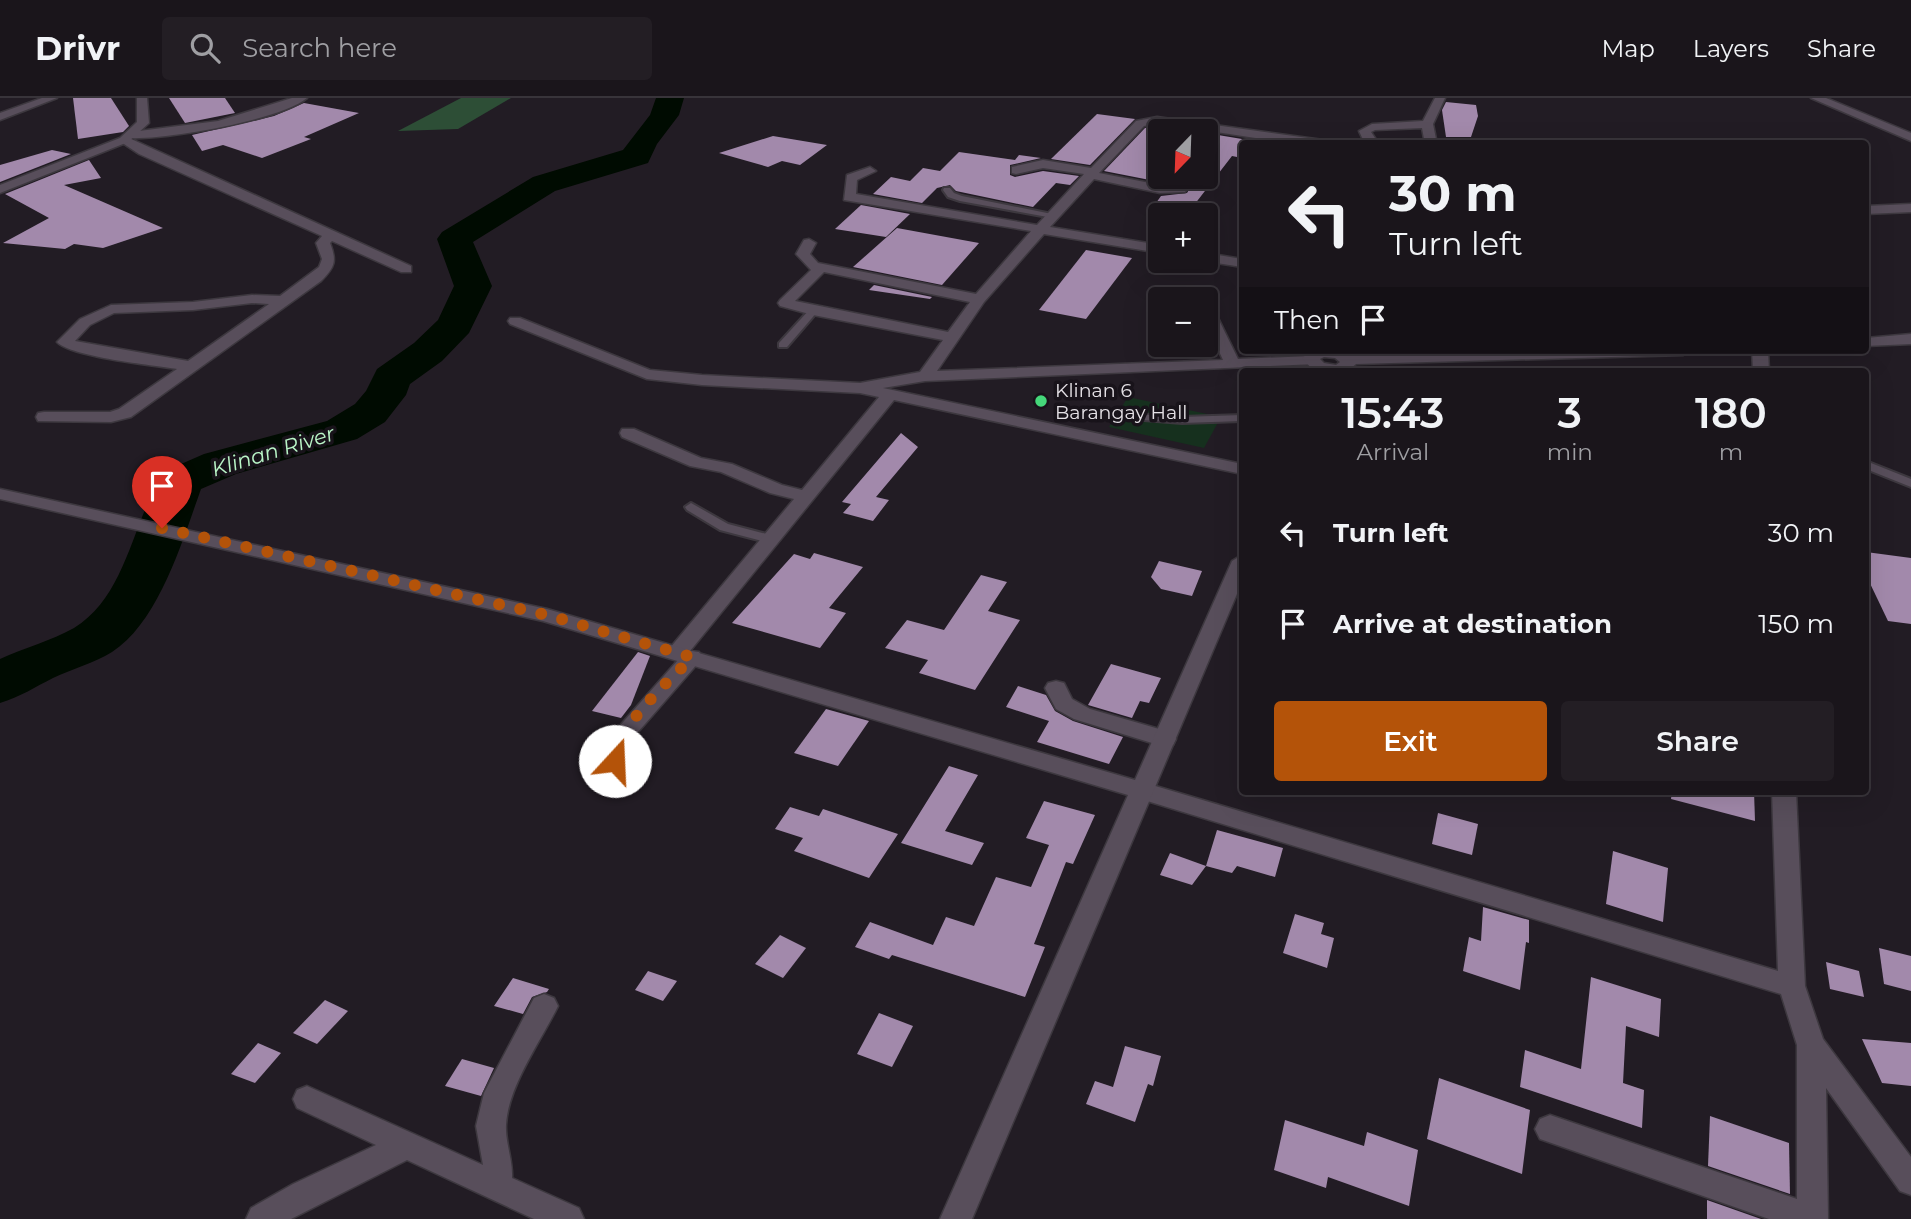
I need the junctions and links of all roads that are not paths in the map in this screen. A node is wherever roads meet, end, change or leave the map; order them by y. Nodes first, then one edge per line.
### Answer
1 (52, 98) edge
2 (142, 98) edge
3 (302, 98) edge
4 (1440, 98) edge
5 (1816, 98) edge
6 (0, 117) edge
7 (1427, 124) junction
8 (128, 137) junction
9 (1911, 137) edge
10 (1295, 140) edge
11 (1368, 140) edge
12 (1430, 140) edge
13 (1016, 170) dead end
14 (870, 171) dead end
15 (1091, 173) junction
16 (1148, 186) edge
17 (0, 189) edge
18 (947, 190) dead end
19 (1911, 208) edge
20 (1869, 210) edge
21 (1053, 215) junction
22 (1040, 229) junction
23 (330, 235) junction
24 (809, 243) dead end
25 (1148, 248) edge
26 (1218, 259) edge
27 (1239, 262) edge
28 (821, 268) junction
29 (406, 269) dead end
30 (979, 299) junction
31 (284, 301) junction
32 (813, 311) junction
33 (515, 321) dead end
34 (1218, 333) edge
35 (951, 337) junction
36 (1911, 339) edge
37 (1869, 342) edge
38 (783, 345) dead end
39 (1315, 354) edge
40 (1339, 354) edge
41 (1311, 361) junction
42 (1232, 362) junction
43 (189, 366) junction
44 (1322, 368) edge
45 (1344, 368) edge
46 (925, 376) junction
47 (860, 387) junction
48 (888, 395) junction
49 (1123, 416) dead end
50 (44, 417) dead end
51 (1239, 418) edge
52 (628, 433) dead end
53 (1869, 466) edge
54 (1239, 468) edge
55 (1911, 483) edge
56 (3, 494) edge
57 (805, 496) junction
58 (691, 507) dead end
59 (770, 539) junction
60 (1239, 568) edge
61 (684, 655) junction
62 (1056, 688) dead end
63 (1165, 739) junction
64 (620, 775) dead end
65 (1142, 791) junction
66 (1784, 795) edge
67 (1792, 986) junction
68 (544, 1006) dead end
69 (1811, 1045) junction
70 (307, 1099) dead end
71 (1550, 1129) dead end
72 (407, 1145) junction
73 (1911, 1181) edge
74 (497, 1187) junction
75 (262, 1219) edge
76 (568, 1219) edge
77 (956, 1219) edge
78 (1812, 1219) edge

1 - 6 street
2 - 8 street
3 - 8 street
4 - 7 street
5 - 9 street
7 - 11 street
7 - 12 street
8 - 17 street
8 - 23 street
10 - 15 street
13 - 15 street
14 - 22 street
15 - 16 street
15 - 21 street
18 - 21 lane
19 - 20 street
21 - 22 street
22 - 25 street
22 - 30 street
23 - 29 street
23 - 31 street
24 - 28 street
26 - 27 street
28 - 30 street
28 - 32 street
30 - 35 street
31 - 43 street
31 - 43 street
32 - 35 street
32 - 38 lane
33 - 47 street
34 - 42 street
35 - 46 street
36 - 37 street
39 - 41 street
40 - 45 street
41 - 42 street
41 - 44 street
42 - 46 street
43 - 50 street
46 - 47 street
47 - 48 street
48 - 54 street
48 - 57 street
49 - 51 lane
52 - 57 street
53 - 55 lane
56 - 61 street
57 - 59 street
58 - 59 lane
59 - 61 street
60 - 63 street
61 - 64 street
61 - 65 street
62 - 63 street
63 - 65 street
65 - 67 street
65 - 77 street
66 - 67 street
67 - 69 street
68 - 74 street
69 - 73 street
69 - 78 street
70 - 72 street
71 - 78 street
72 - 74 street
72 - 75 street
74 - 76 street

